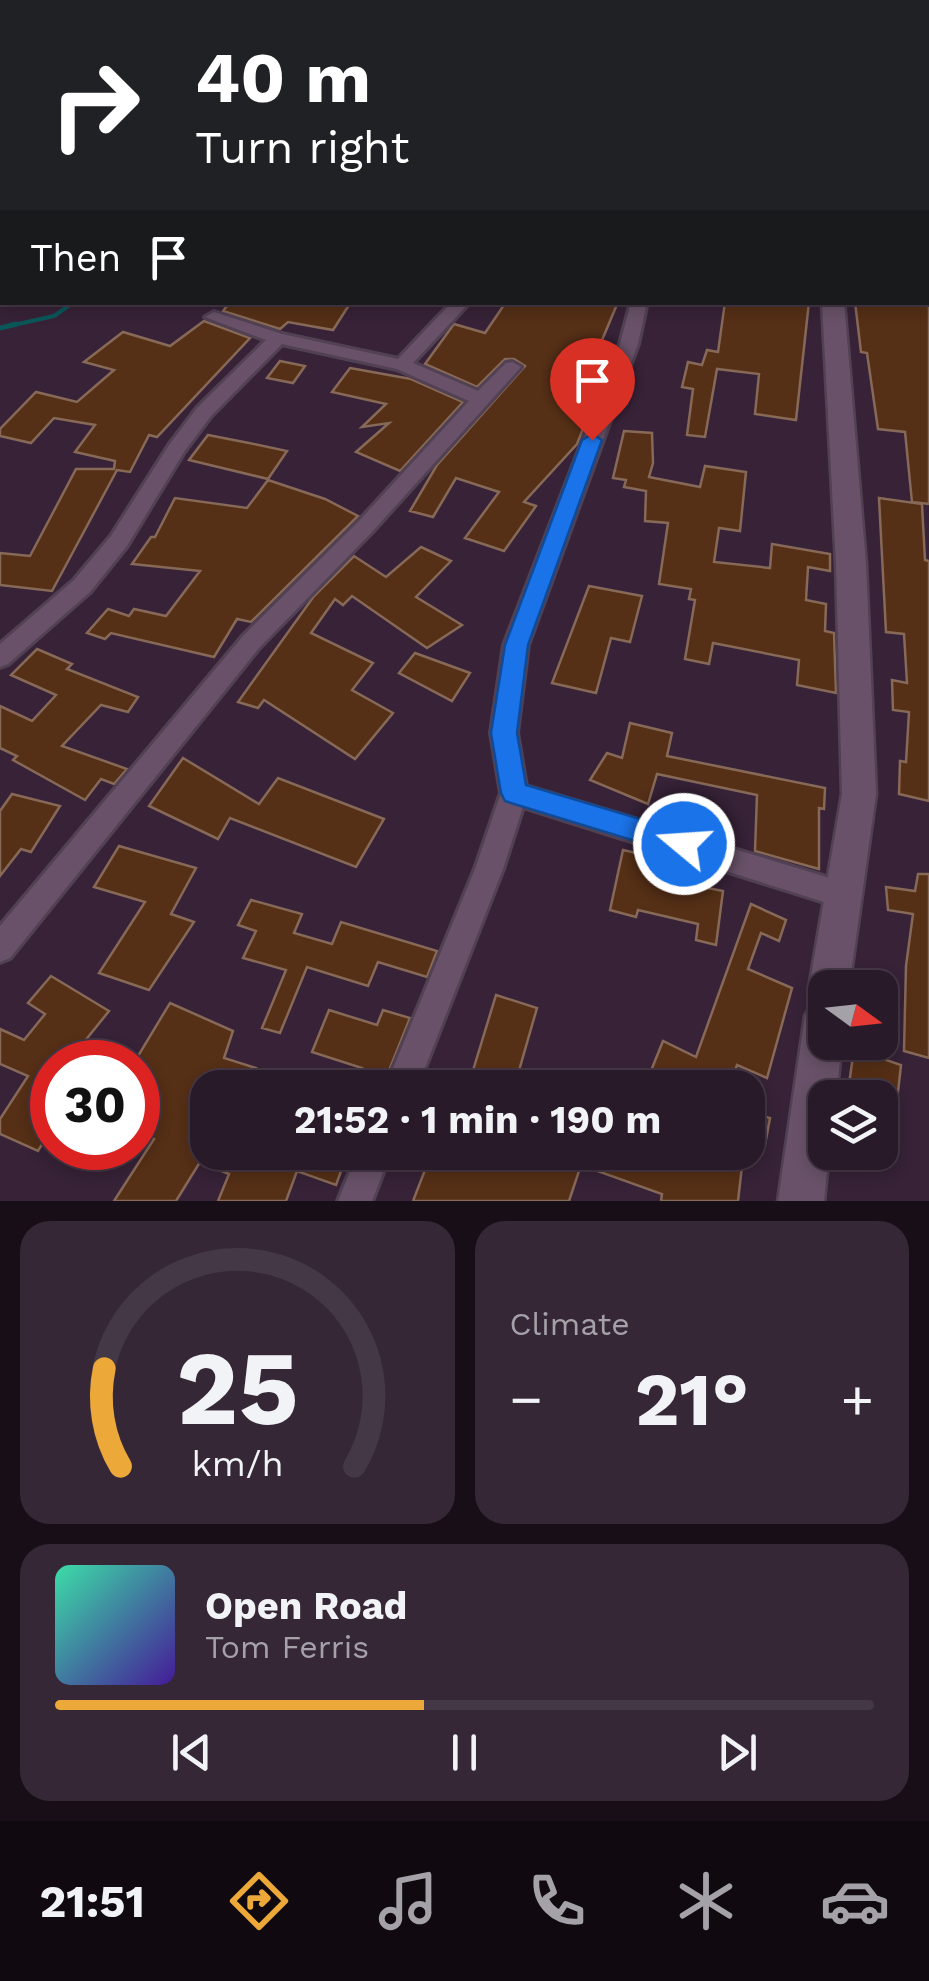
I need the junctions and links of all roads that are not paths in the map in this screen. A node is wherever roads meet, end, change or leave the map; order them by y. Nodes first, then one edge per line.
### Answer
1 (459, 305) edge
2 (638, 305) edge
3 (833, 305) edge
4 (214, 317) dead end
5 (278, 338) junction
6 (402, 365) junction
7 (512, 368) dead end
8 (481, 399) junction
9 (0, 658) edge
10 (514, 793) junction
11 (843, 896) junction
12 (0, 948) edge
13 (832, 970) edge
14 (820, 1060) edge
15 (408, 1070) edge
16 (367, 1170) edge
17 (355, 1201) edge
18 (802, 1201) edge

1 - 6 street
2 - 10 street
3 - 11 street
4 - 5 street
5 - 6 street
5 - 9 street
6 - 8 street
7 - 8 street
8 - 12 street
10 - 11 street
10 - 15 street
11 - 13 street
14 - 18 street
16 - 17 street

